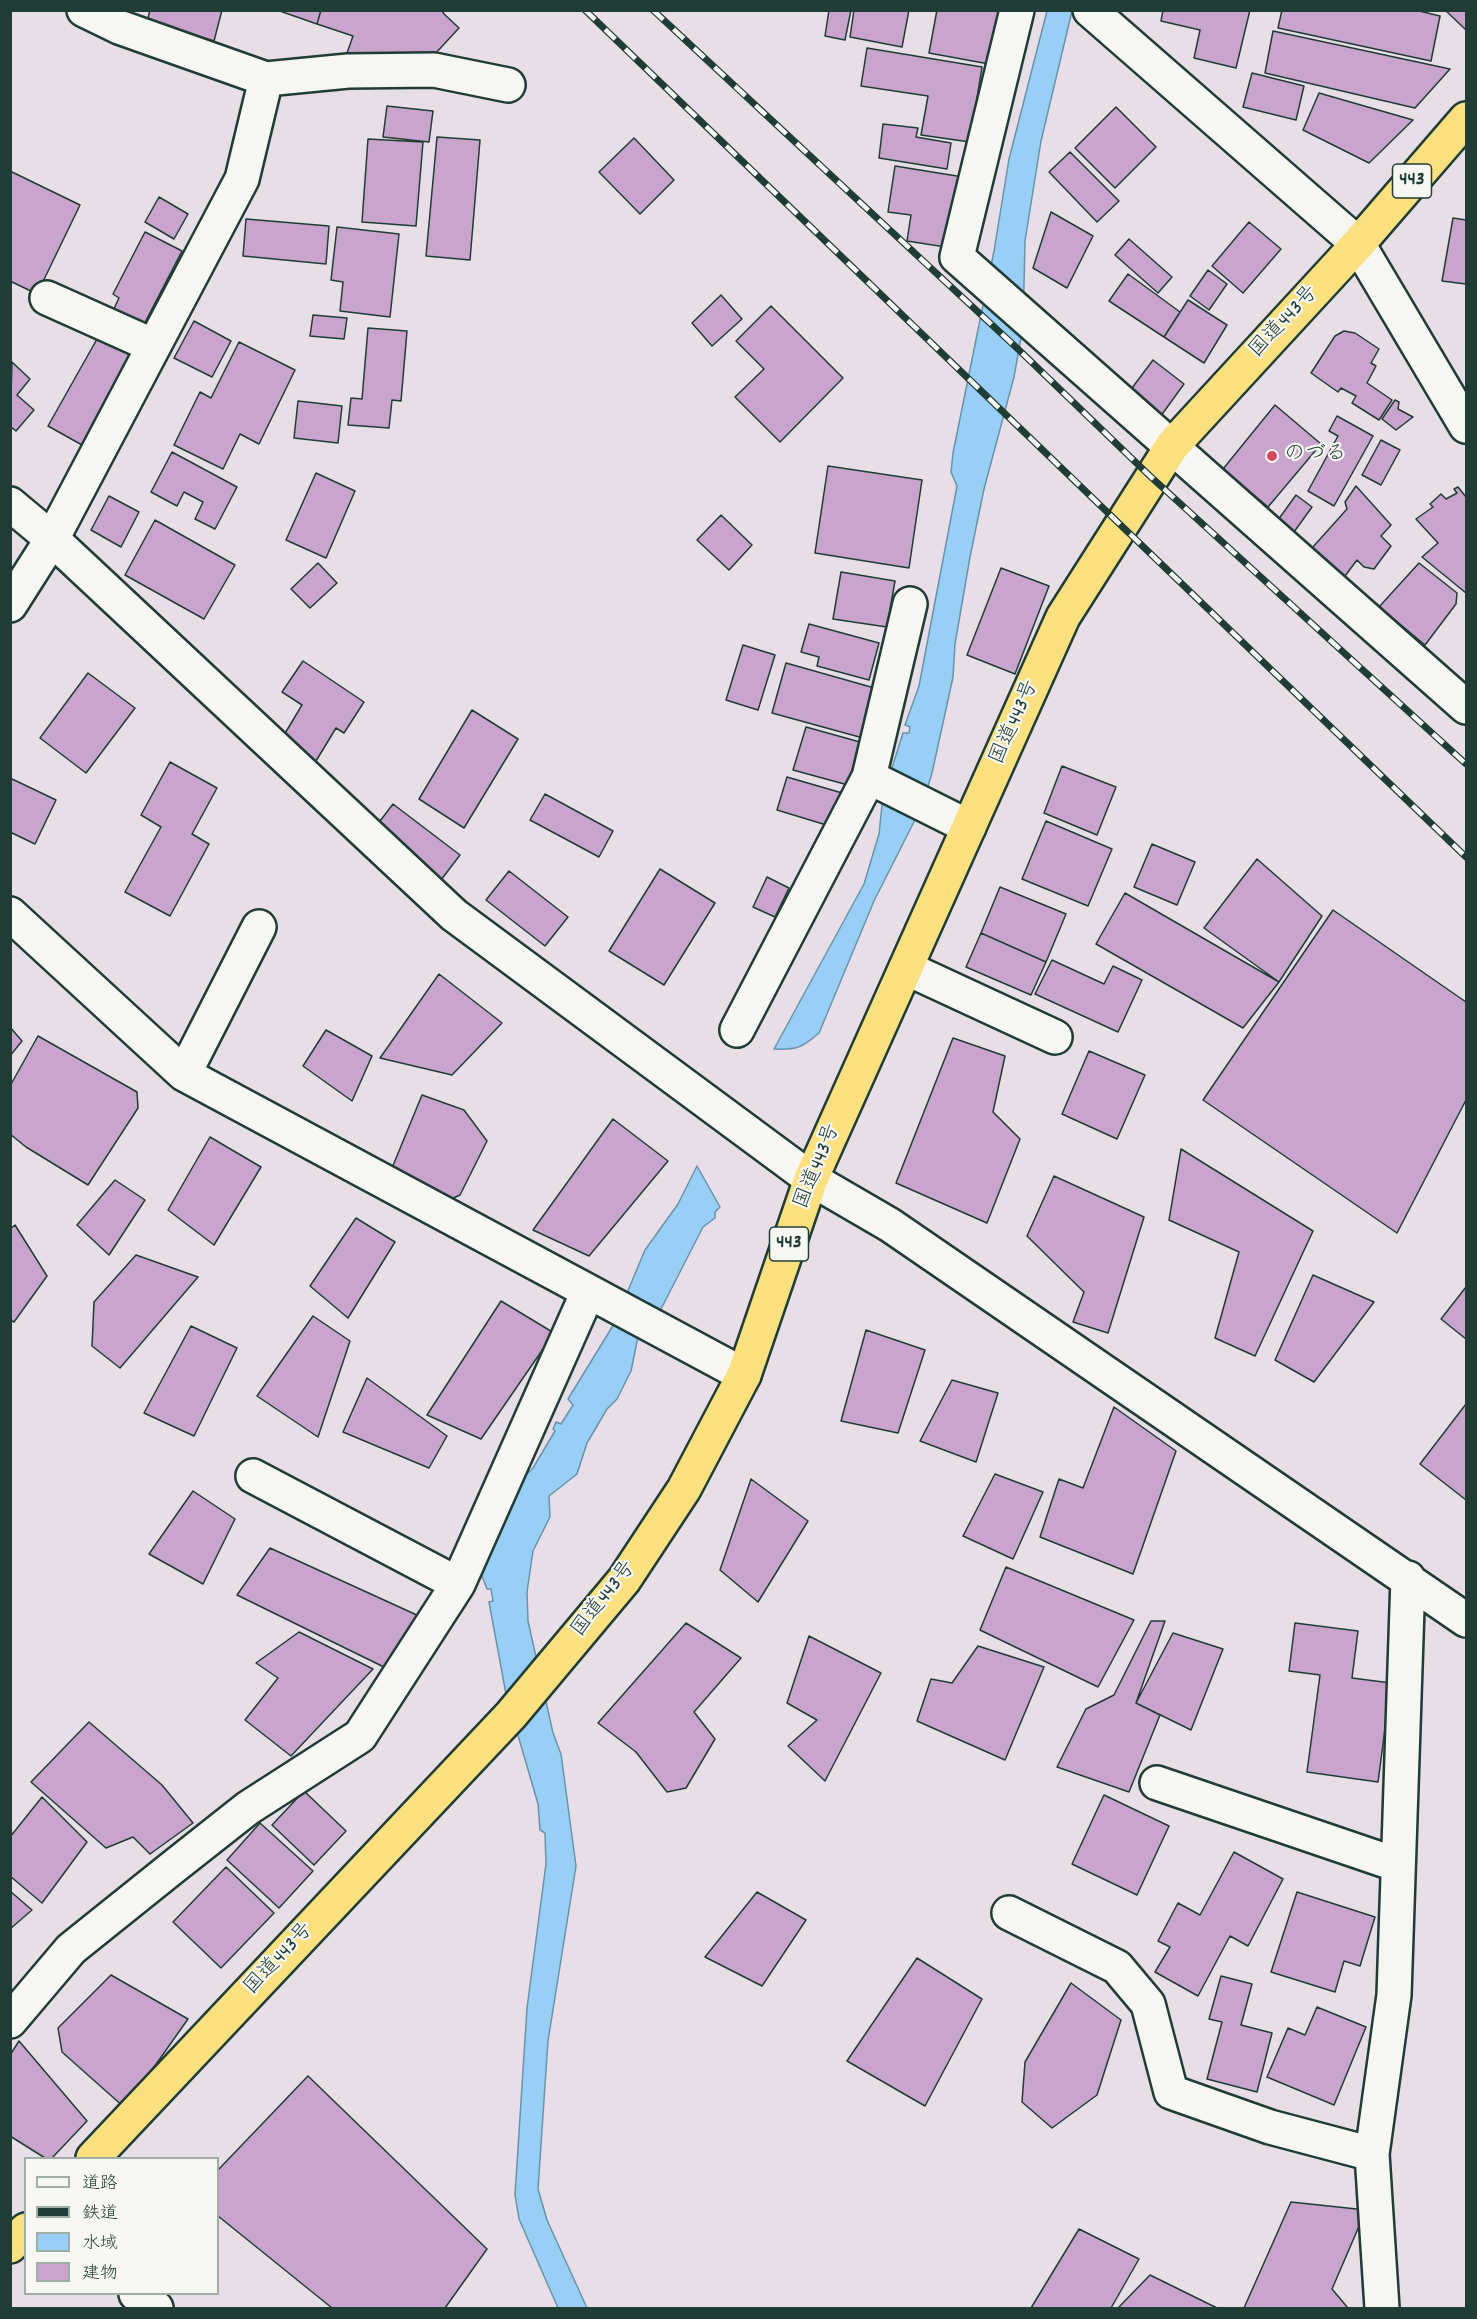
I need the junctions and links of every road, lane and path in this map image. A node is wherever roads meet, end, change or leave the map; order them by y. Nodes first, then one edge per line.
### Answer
1 (84, 10) edge
2 (1017, 10) edge
3 (1095, 13) edge
4 (266, 79) junction
5 (508, 85) dead end
6 (1467, 119) edge
7 (1358, 243) junction
8 (47, 298) dead end
9 (154, 346) junction
10 (1467, 426) edge
11 (1172, 446) junction
12 (10, 504) edge
13 (52, 539) junction
14 (910, 604) dead end
15 (10, 605) edge
16 (1467, 707) edge
17 (868, 777) junction
18 (969, 827) junction
19 (10, 914) edge
20 (259, 927) dead end
21 (906, 968) junction
22 (737, 1030) dead end
23 (1055, 1037) dead end
24 (184, 1074) junction
25 (811, 1179) junction
26 (588, 1292) junction
27 (744, 1375) junction
28 (253, 1476) dead end
29 (1408, 1578) junction
30 (458, 1584) junction
31 (1467, 1620) edge
32 (1157, 1783) dead end
33 (1398, 1865) junction
34 (1009, 1913) dead end
35 (10, 2021) edge
36 (1372, 2154) junction
37 (94, 2157) edge
38 (24, 2232) edge
39 (10, 2246) edge
40 (137, 2295) edge
41 (156, 2308) edge
42 (1382, 2308) edge

1 - 4 street
2 - 11 street
3 - 7 street
4 - 5 street
4 - 9 street
6 - 7 highway, 国道443号 / 443
7 - 10 street
7 - 11 highway, 国道443号 / 443
8 - 9 street
9 - 13 street
11 - 16 street
11 - 18 highway, 国道443号 / 443
12 - 13 street
13 - 15 street
13 - 25 street
14 - 17 street
17 - 18 street
17 - 22 street
18 - 21 highway, 国道443号 / 443
19 - 24 street
20 - 24 street
21 - 23 street
21 - 25 highway, 国道443号 / 443
24 - 26 street
25 - 27 highway, 国道443号 / 443
25 - 29 street
26 - 27 street
26 - 30 street
27 - 37 highway, 国道443号 / 443
28 - 30 street
29 - 31 street
29 - 33 street
30 - 35 street
32 - 33 street
33 - 36 street
34 - 36 street
36 - 42 street
38 - 39 highway
40 - 41 street

